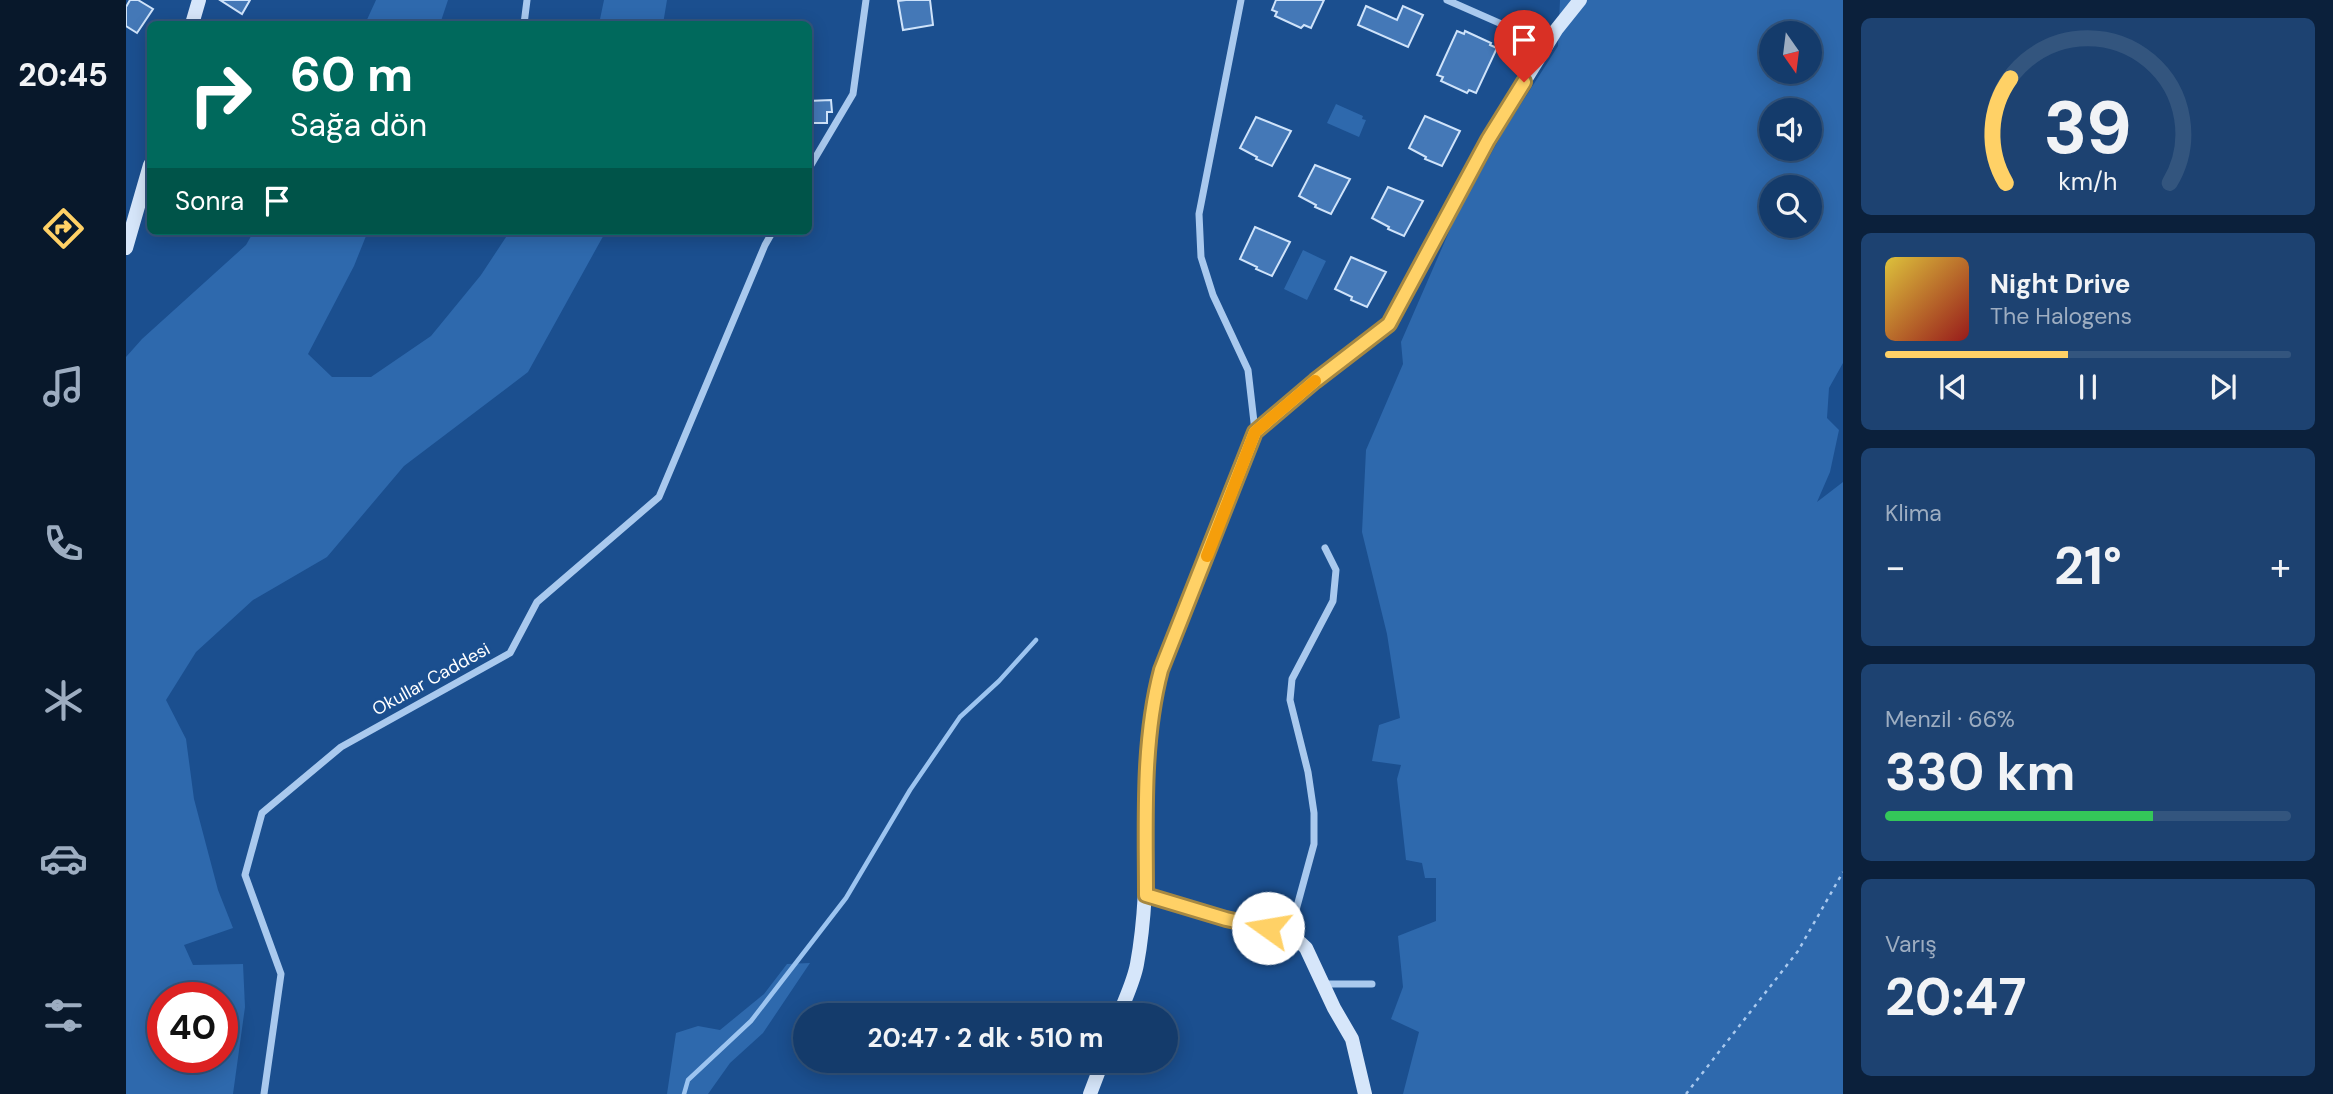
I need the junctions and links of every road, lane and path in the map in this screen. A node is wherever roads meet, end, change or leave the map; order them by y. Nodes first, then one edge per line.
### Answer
1 (199, 0) edge
2 (527, 0) edge
3 (866, 0) edge
4 (1241, 0) edge
5 (1447, 0) edge
6 (1580, 0) edge
7 (193, 21) edge
8 (524, 21) edge
9 (1547, 44) junction
10 (812, 163) edge
11 (147, 175) edge
12 (771, 235) edge
13 (126, 248) edge
14 (1255, 432) junction
15 (1325, 548) dead end
16 (1843, 872) edge
17 (1146, 895) junction
18 (1290, 933) junction
19 (1324, 984) junction
20 (1372, 984) dead end
21 (1124, 1003) edge
22 (1098, 1073) edge
23 (264, 1094) edge
24 (1090, 1094) edge
25 (1365, 1094) edge
26 (1686, 1094) edge

1 - 7 street
2 - 8 street
3 - 10 street
4 - 14 street
5 - 9 street
6 - 9 street
9 - 14 street
11 - 13 street
12 - 23 street, Okullar Caddesi
14 - 17 street
15 - 18 street
16 - 26 path
17 - 18 street
17 - 21 street
18 - 19 street
19 - 20 street
19 - 25 street
22 - 24 street

